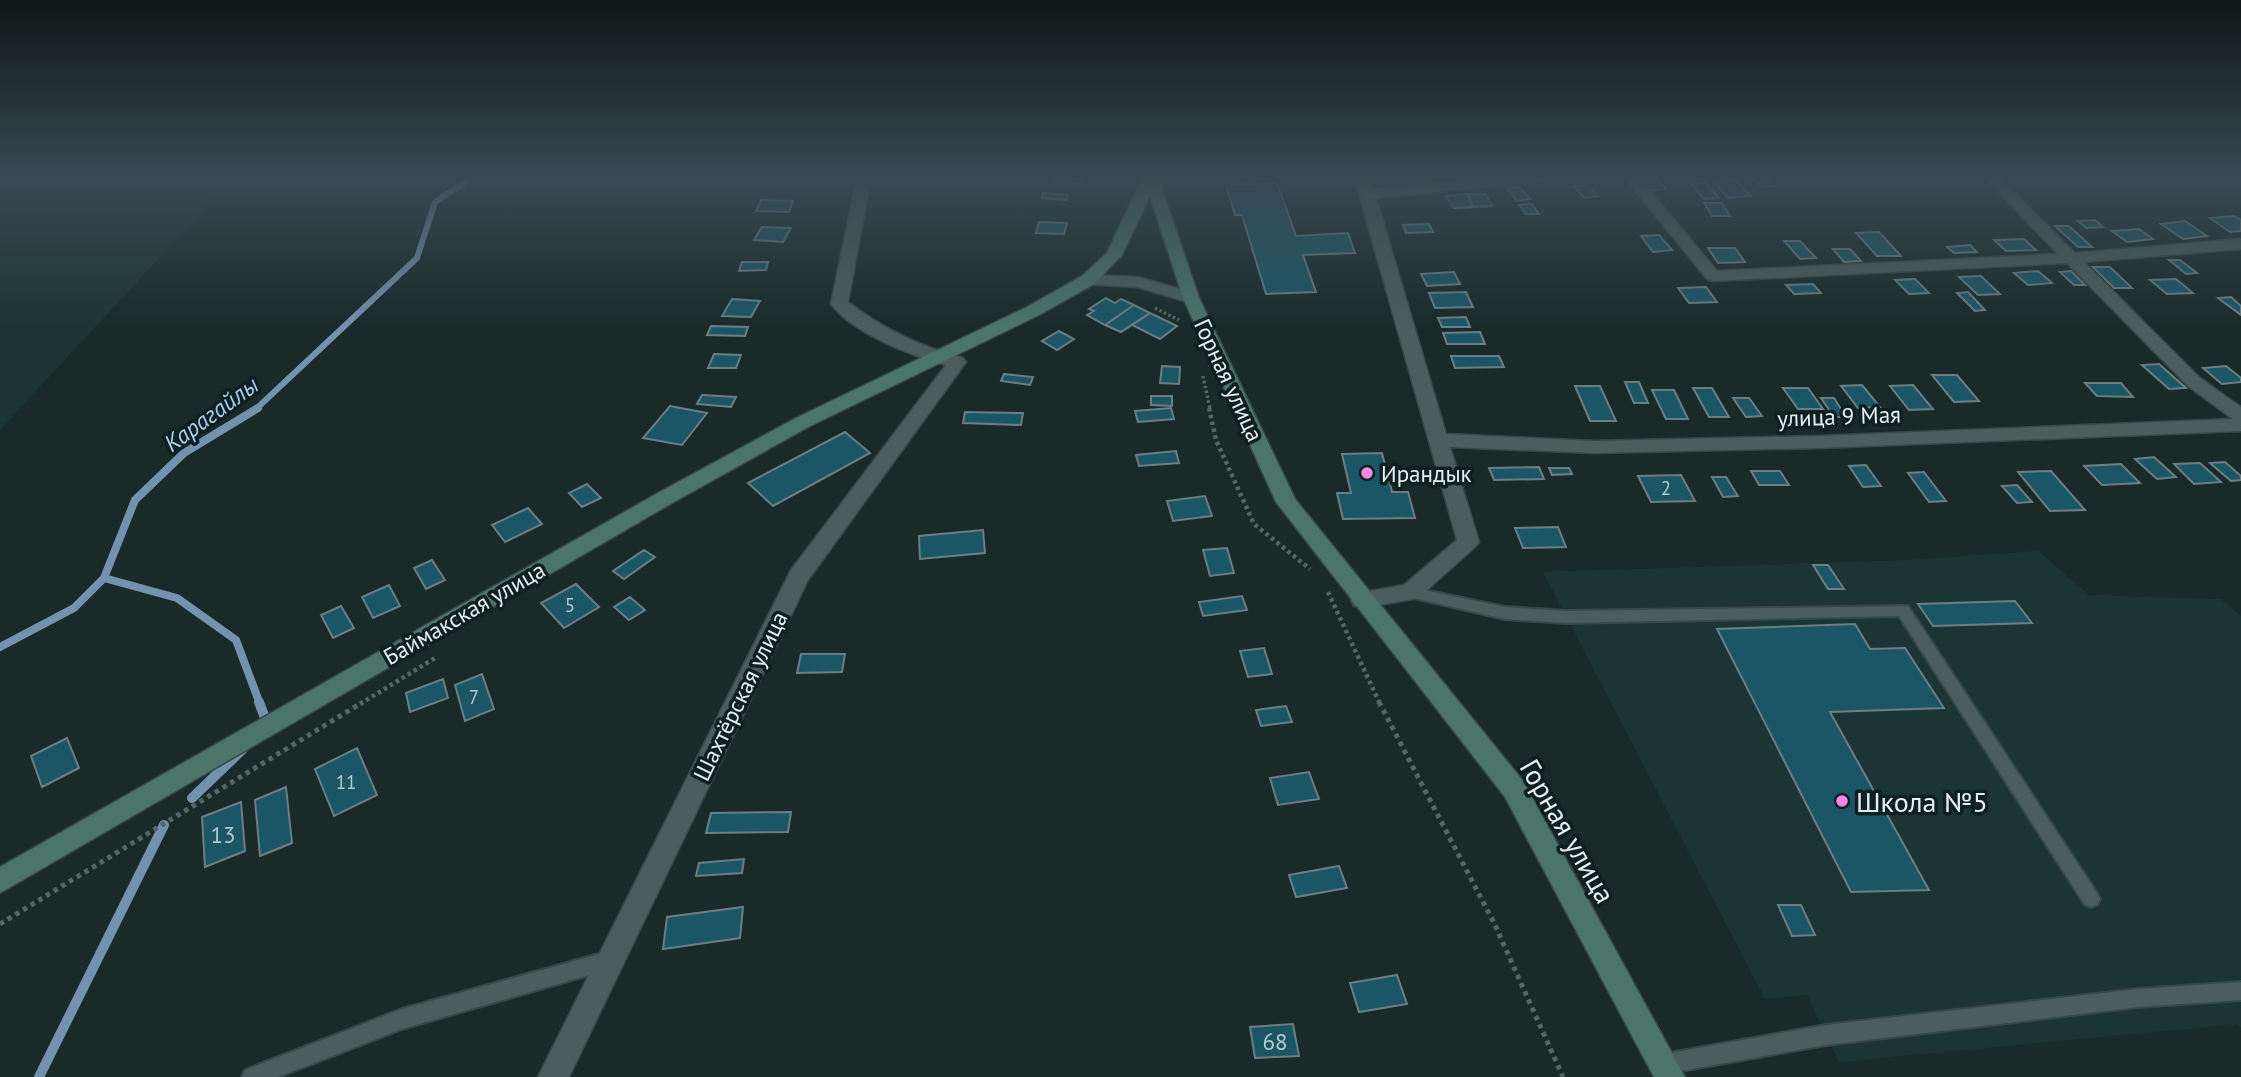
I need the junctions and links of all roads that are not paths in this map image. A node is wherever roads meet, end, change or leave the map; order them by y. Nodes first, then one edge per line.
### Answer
1 (854, 227) edge
2 (1129, 227) edge
3 (1168, 227) edge
4 (1376, 227) edge
5 (1673, 227) edge
6 (2041, 227) edge
7 (2241, 244) edge
8 (2071, 258) junction
9 (1088, 280) junction
10 (1191, 298) junction
11 (933, 357) junction
12 (2241, 416) edge
13 (2241, 425) edge
14 (1439, 440) junction
15 (1410, 592) junction
16 (1362, 600) junction
17 (0, 881) edge
18 (2091, 898) dead end
19 (610, 960) junction
20 (2241, 991) edge
21 (1667, 1071) edge
22 (252, 1077) edge
23 (553, 1077) edge

1 - 11 street
2 - 9 street, Баймакская улица
3 - 10 street, Горная улица
4 - 14 street
5 - 8 street
6 - 8 street
7 - 8 street
8 - 12 street
9 - 10 street
9 - 11 street, Баймакская улица
10 - 16 street, Горная улица
11 - 17 street, Баймакская улица
11 - 19 street, Шахтёрская улица
13 - 14 street, улица 9 Мая
14 - 15 street
15 - 16 street
15 - 18 lane
16 - 21 street, Горная улица
19 - 22 lane
19 - 23 street, Шахтёрская улица
20 - 21 lane

